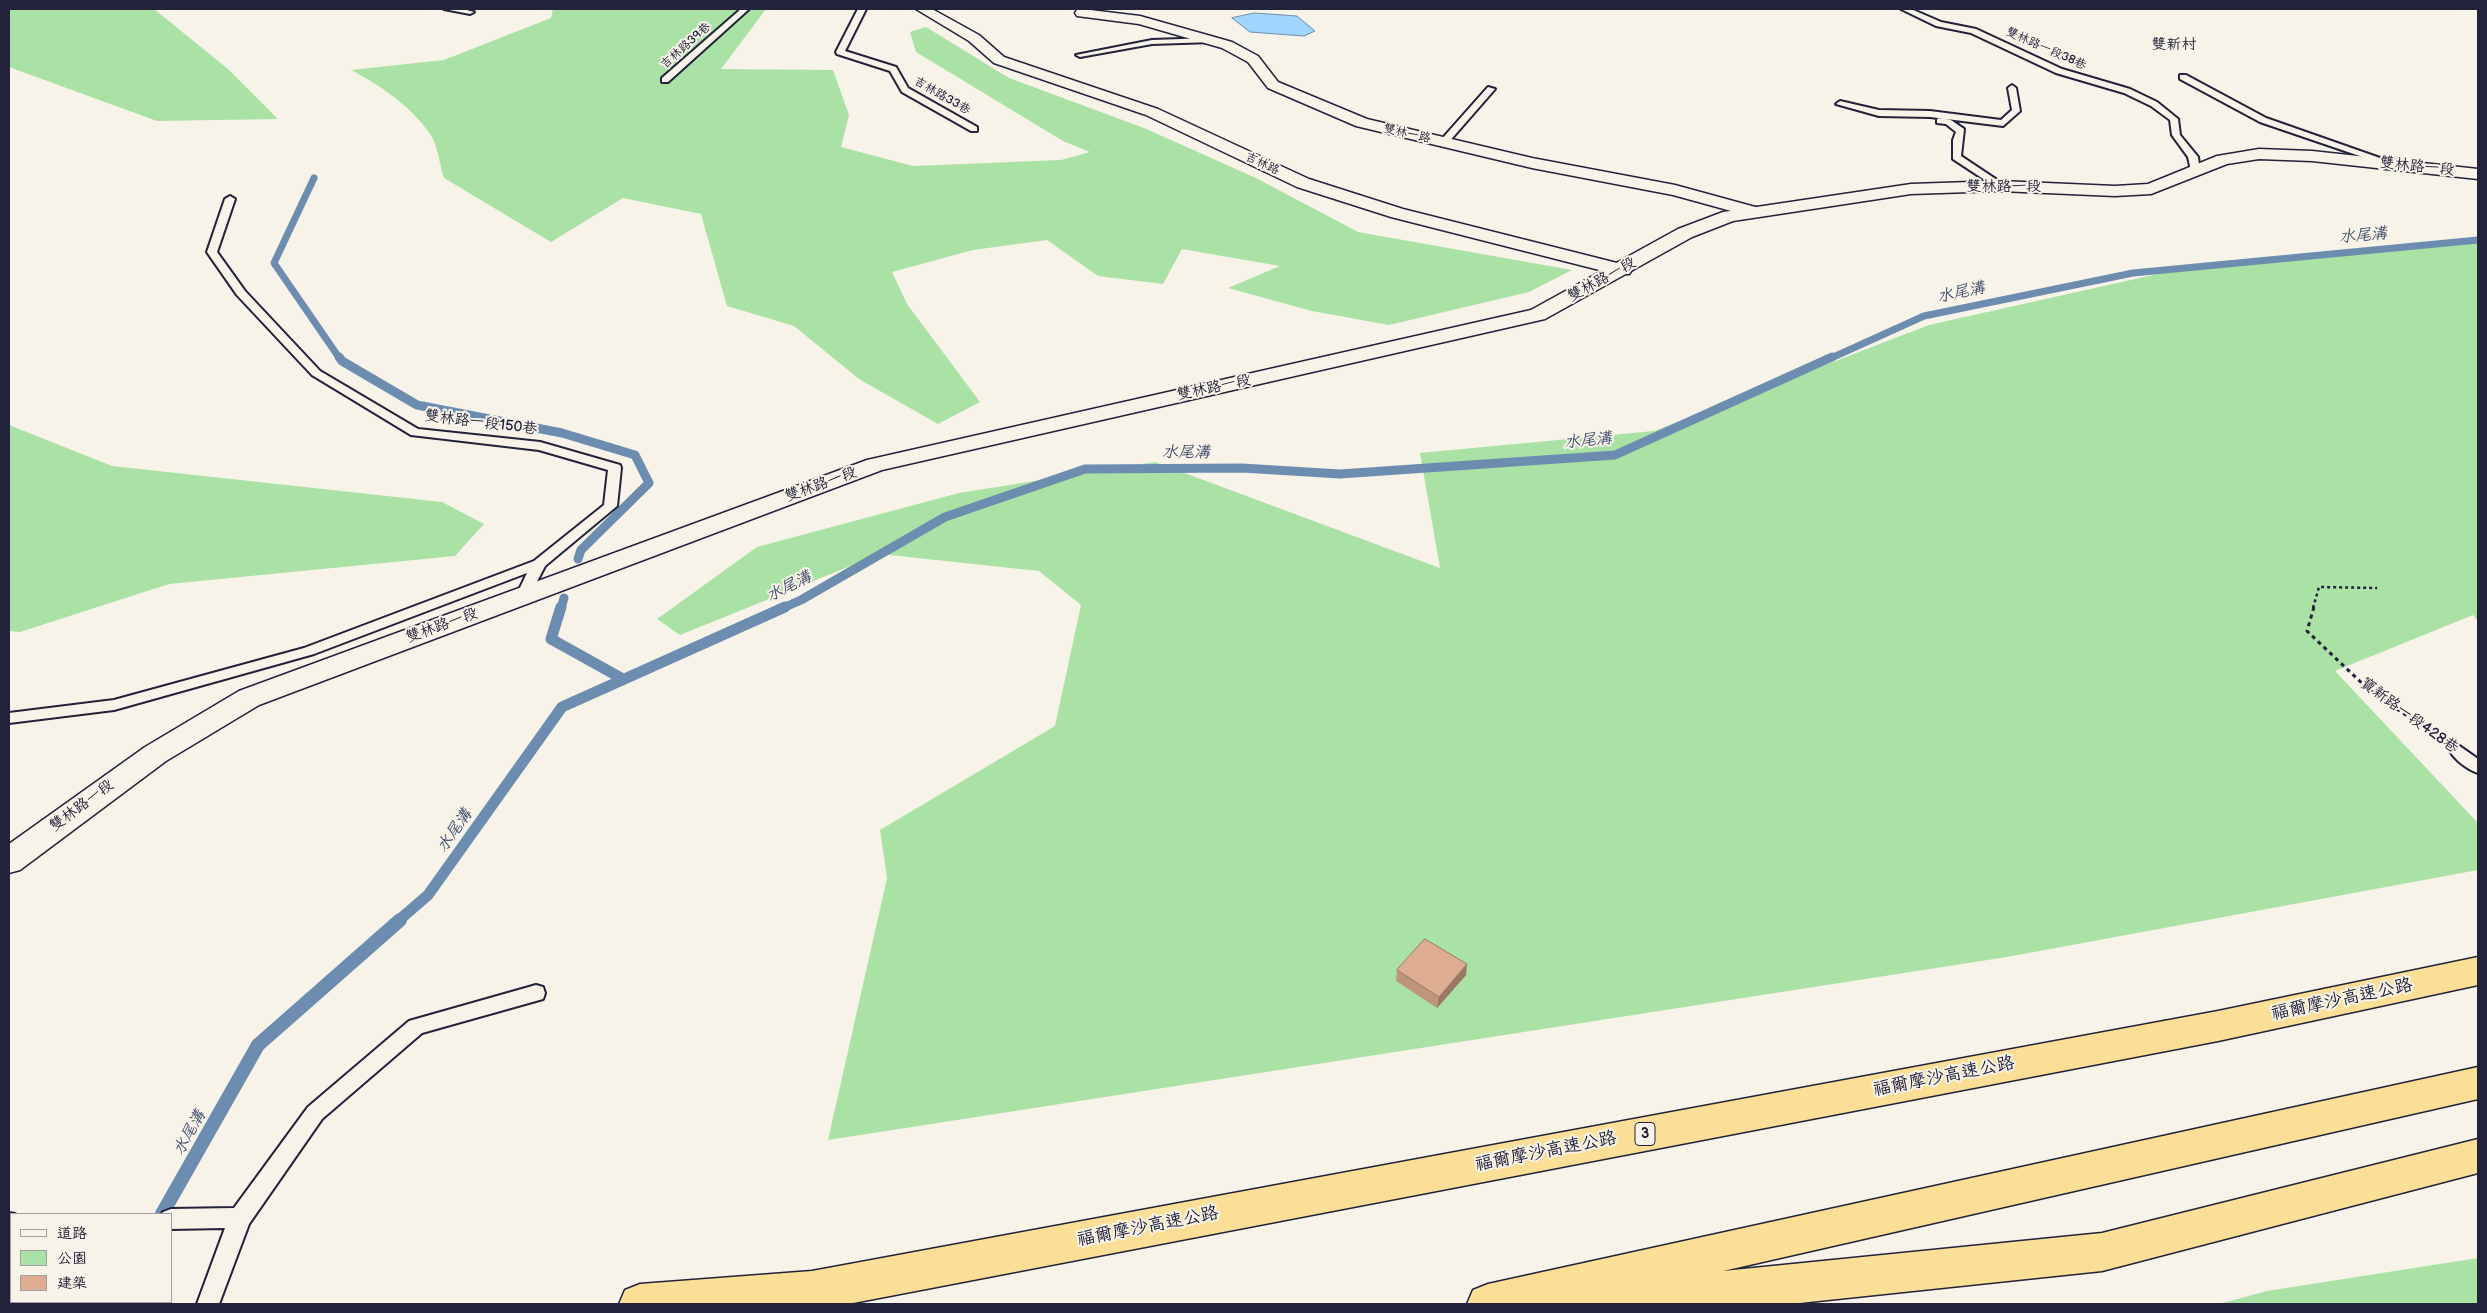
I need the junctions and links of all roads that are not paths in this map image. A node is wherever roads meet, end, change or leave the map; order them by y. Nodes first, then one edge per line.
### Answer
1 (448, 9) edge
2 (746, 9) edge
3 (862, 9) edge
4 (923, 9) edge
5 (1905, 9) edge
6 (470, 12) dead end
7 (1082, 13) dead end
8 (1210, 40) junction
9 (1080, 55) dead end
10 (2183, 77) dead end
11 (665, 80) dead end
12 (2012, 88) dead end
13 (1491, 89) dead end
14 (1840, 104) dead end
15 (1900, 114) junction
16 (974, 129) dead end
17 (1444, 142) junction
18 (2396, 165) junction
19 (2195, 173) junction
20 (2478, 174) edge
21 (2000, 186) junction
22 (230, 198) dead end
23 (1752, 212) junction
24 (1622, 270) junction
25 (539, 564) junction
26 (523, 596) junction
27 (9, 718) edge
28 (2458, 751) road end
29 (2478, 768) edge
30 (9, 862) edge
31 (2478, 971) edge
32 (536, 993) dead end
33 (2478, 1083) edge
34 (2478, 1156) edge
35 (240, 1218) junction
36 (172, 1219) edge
37 (208, 1304) edge
38 (640, 1304) edge
39 (1488, 1304) edge
40 (1598, 1304) edge

1 - 6 lane
2 - 11 lane, 吉林路39巷
3 - 16 lane, 吉林路33巷
4 - 24 street, 吉林路
5 - 19 lane, 雙林路一段38巷
7 - 8 street, 雙林一路
8 - 9 lane
8 - 17 street, 雙林一路
10 - 18 lane
12 - 15 lane
13 - 17 lane
14 - 15 lane
15 - 21 lane
17 - 23 street, 雙林一路
18 - 19 street, 雙林路一段
18 - 20 street, 雙林路一段
19 - 21 street, 雙林路一段
21 - 23 street, 雙林路一段
22 - 25 lane, 雙林路一段150巷
23 - 24 street, 雙林路一段
24 - 26 street, 雙林路一段
25 - 26 lane, 雙林路一段150巷
25 - 27 lane
26 - 30 street, 雙林路一段
28 - 29 lane, 寶新路一段428巷
31 - 38 highway, 福爾摩沙高速公路 / 3
32 - 35 lane
33 - 39 highway
34 - 40 highway
35 - 36 lane
35 - 37 lane

